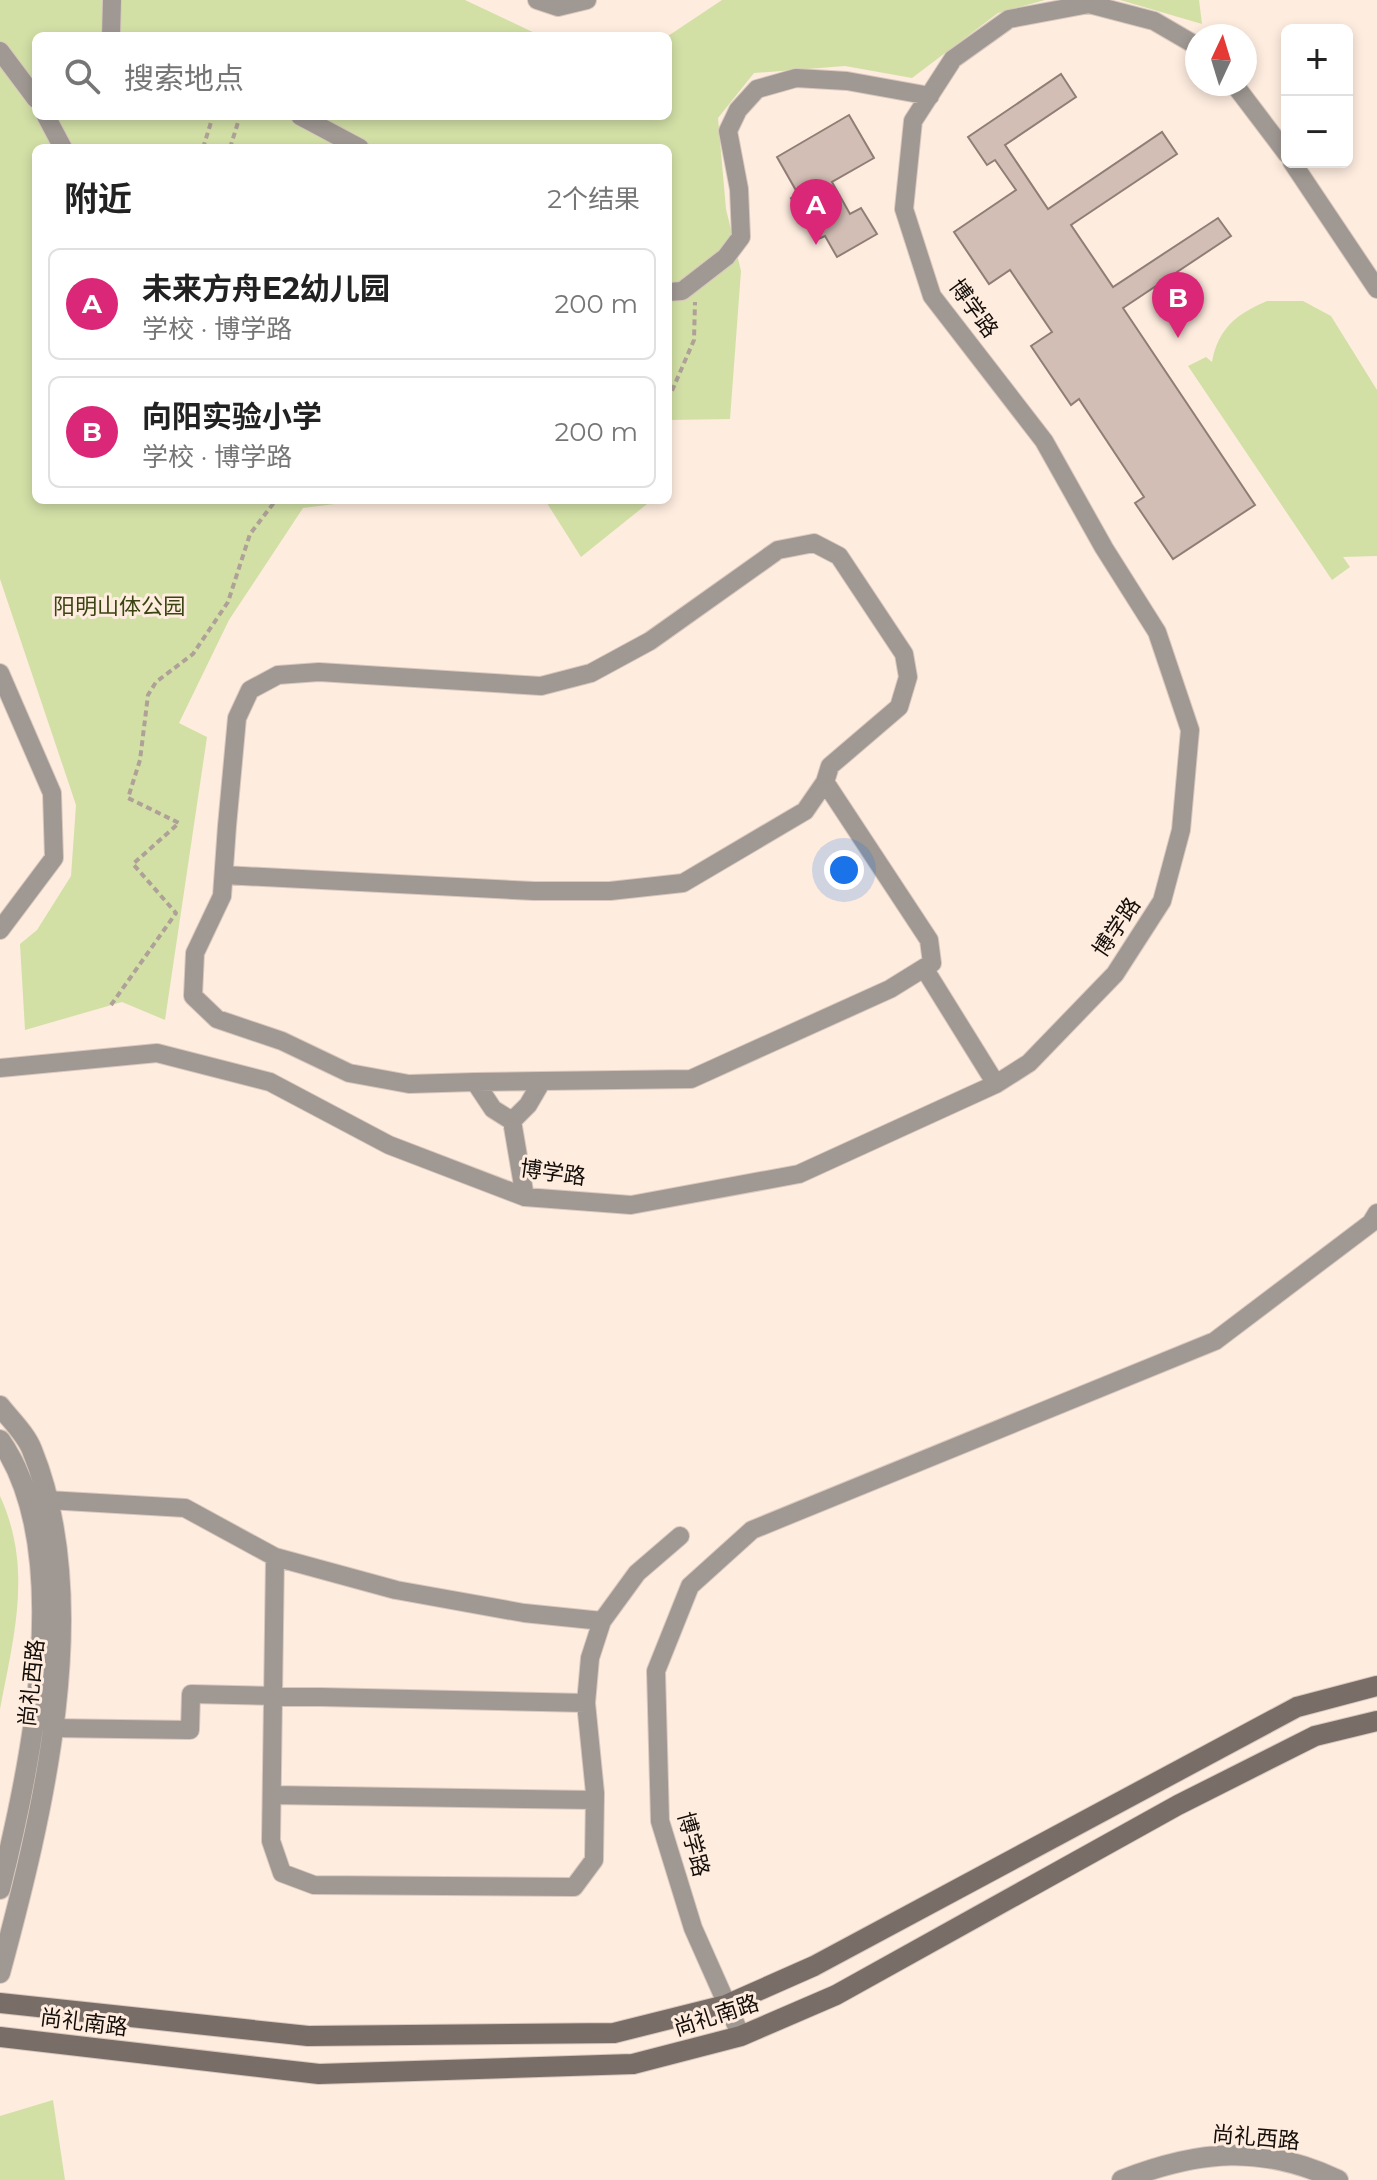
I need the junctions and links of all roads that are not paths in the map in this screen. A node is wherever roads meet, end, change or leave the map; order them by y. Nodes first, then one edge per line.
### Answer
1 (112, 0) edge
2 (537, 0) edge
3 (587, 0) edge
4 (111, 32) edge
5 (1185, 39) edge
6 (0, 51) edge
7 (32, 94) edge
8 (930, 96) junction
9 (1243, 96) edge
10 (48, 120) edge
11 (308, 120) edge
12 (61, 144) edge
13 (352, 144) edge
14 (1281, 146) edge
15 (1296, 168) edge
16 (1377, 289) edge
17 (672, 292) edge
18 (0, 673) edge
19 (20, 718) junction
20 (0, 724) edge
21 (825, 782) junction
22 (224, 875) junction
23 (0, 930) edge
24 (924, 968) junction
25 (3, 1066) edge
26 (542, 1081) junction
27 (475, 1082) junction
28 (996, 1084) junction
29 (512, 1121) junction
30 (525, 1197) junction
31 (1377, 1213) edge
32 (0, 1406) edge
33 (0, 1440) edge
34 (48, 1500) junction
35 (680, 1536) dead end
36 (275, 1557) junction
37 (602, 1621) junction
38 (1377, 1686) edge
39 (276, 1696) junction
40 (586, 1703) junction
41 (1377, 1721) edge
42 (51, 1728) junction
43 (272, 1795) junction
44 (595, 1800) junction
45 (0, 1889) edge
46 (0, 1973) edge
47 (0, 2003) edge
48 (726, 2005) junction
49 (741, 2036) junction
50 (0, 2037) edge
51 (1122, 2180) edge
52 (1338, 2180) edge

1 - 4 street
2 - 3 street
5 - 8 street, 博学路
6 - 7 street
8 - 17 street
8 - 28 street, 博学路
9 - 14 street
10 - 12 street
11 - 13 street
15 - 16 street
18 - 19 street
19 - 20 street
19 - 23 street
21 - 22 street
21 - 22 street
21 - 24 street
22 - 27 street
24 - 26 street
24 - 28 street
25 - 30 street, 博学路
26 - 27 street
26 - 29 street
27 - 29 street
28 - 30 street, 博学路
29 - 30 street
31 - 48 street, 博学路
32 - 34 street, 尚礼西路
33 - 45 street, 尚礼西路
34 - 36 street
34 - 42 street, 尚礼西路
35 - 37 street
36 - 37 street
36 - 39 street
37 - 40 street
38 - 48 main road, 尚礼南路
39 - 40 street
39 - 42 street
39 - 43 street
40 - 44 street
41 - 49 main road, 尚礼南路
42 - 46 street, 尚礼西路
43 - 44 street
43 - 44 street
47 - 48 main road, 尚礼南路
48 - 49 street, 博学路
49 - 50 main road, 尚礼南路
51 - 52 street, 尚礼西路

